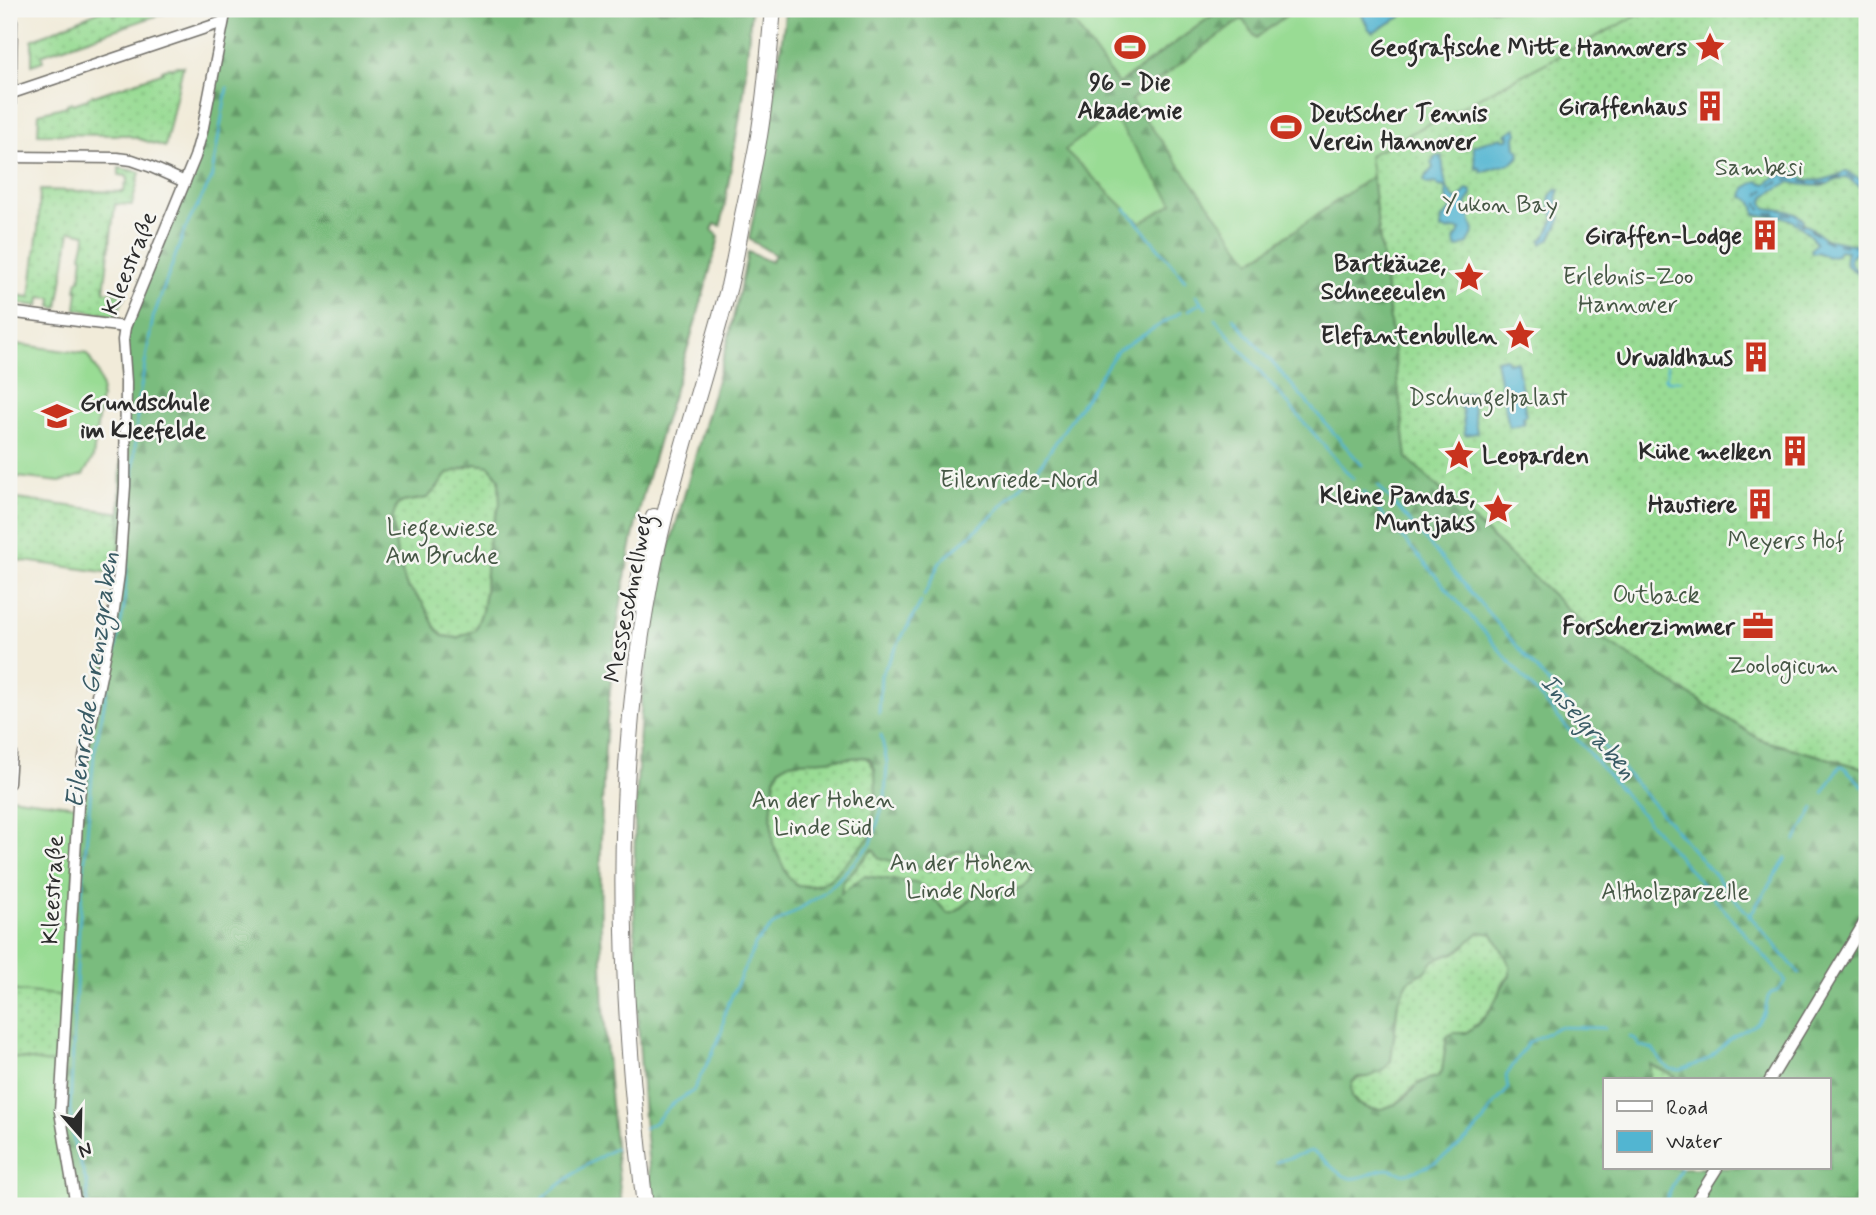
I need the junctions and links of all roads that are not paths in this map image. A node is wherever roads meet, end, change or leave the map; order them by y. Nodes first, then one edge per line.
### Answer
1 (226, 9) edge
2 (762, 9) edge
3 (773, 9) edge
4 (10, 18) edge
5 (223, 22) junction
6 (10, 94) edge
7 (10, 157) edge
8 (9, 181) edge
9 (185, 182) junction
10 (9, 312) edge
11 (125, 327) junction
12 (9, 739) edge
13 (9, 782) edge
14 (1867, 918) edge
15 (1771, 1078) edge
16 (1716, 1170) edge
17 (76, 1206) edge
18 (634, 1206) edge
19 (645, 1206) edge
20 (1693, 1206) edge

1 - 5 street, Kleestraße
2 - 18 highway, Messeschnellweg
3 - 19 highway, Messeschnellweg
4 - 6 street
5 - 6 street
5 - 9 street, Kleestraße
6 - 7 street
7 - 8 street
7 - 9 street
9 - 11 street, Kleestraße
10 - 11 street
11 - 17 street, Kleestraße
12 - 13 street
14 - 15 street
16 - 20 street

